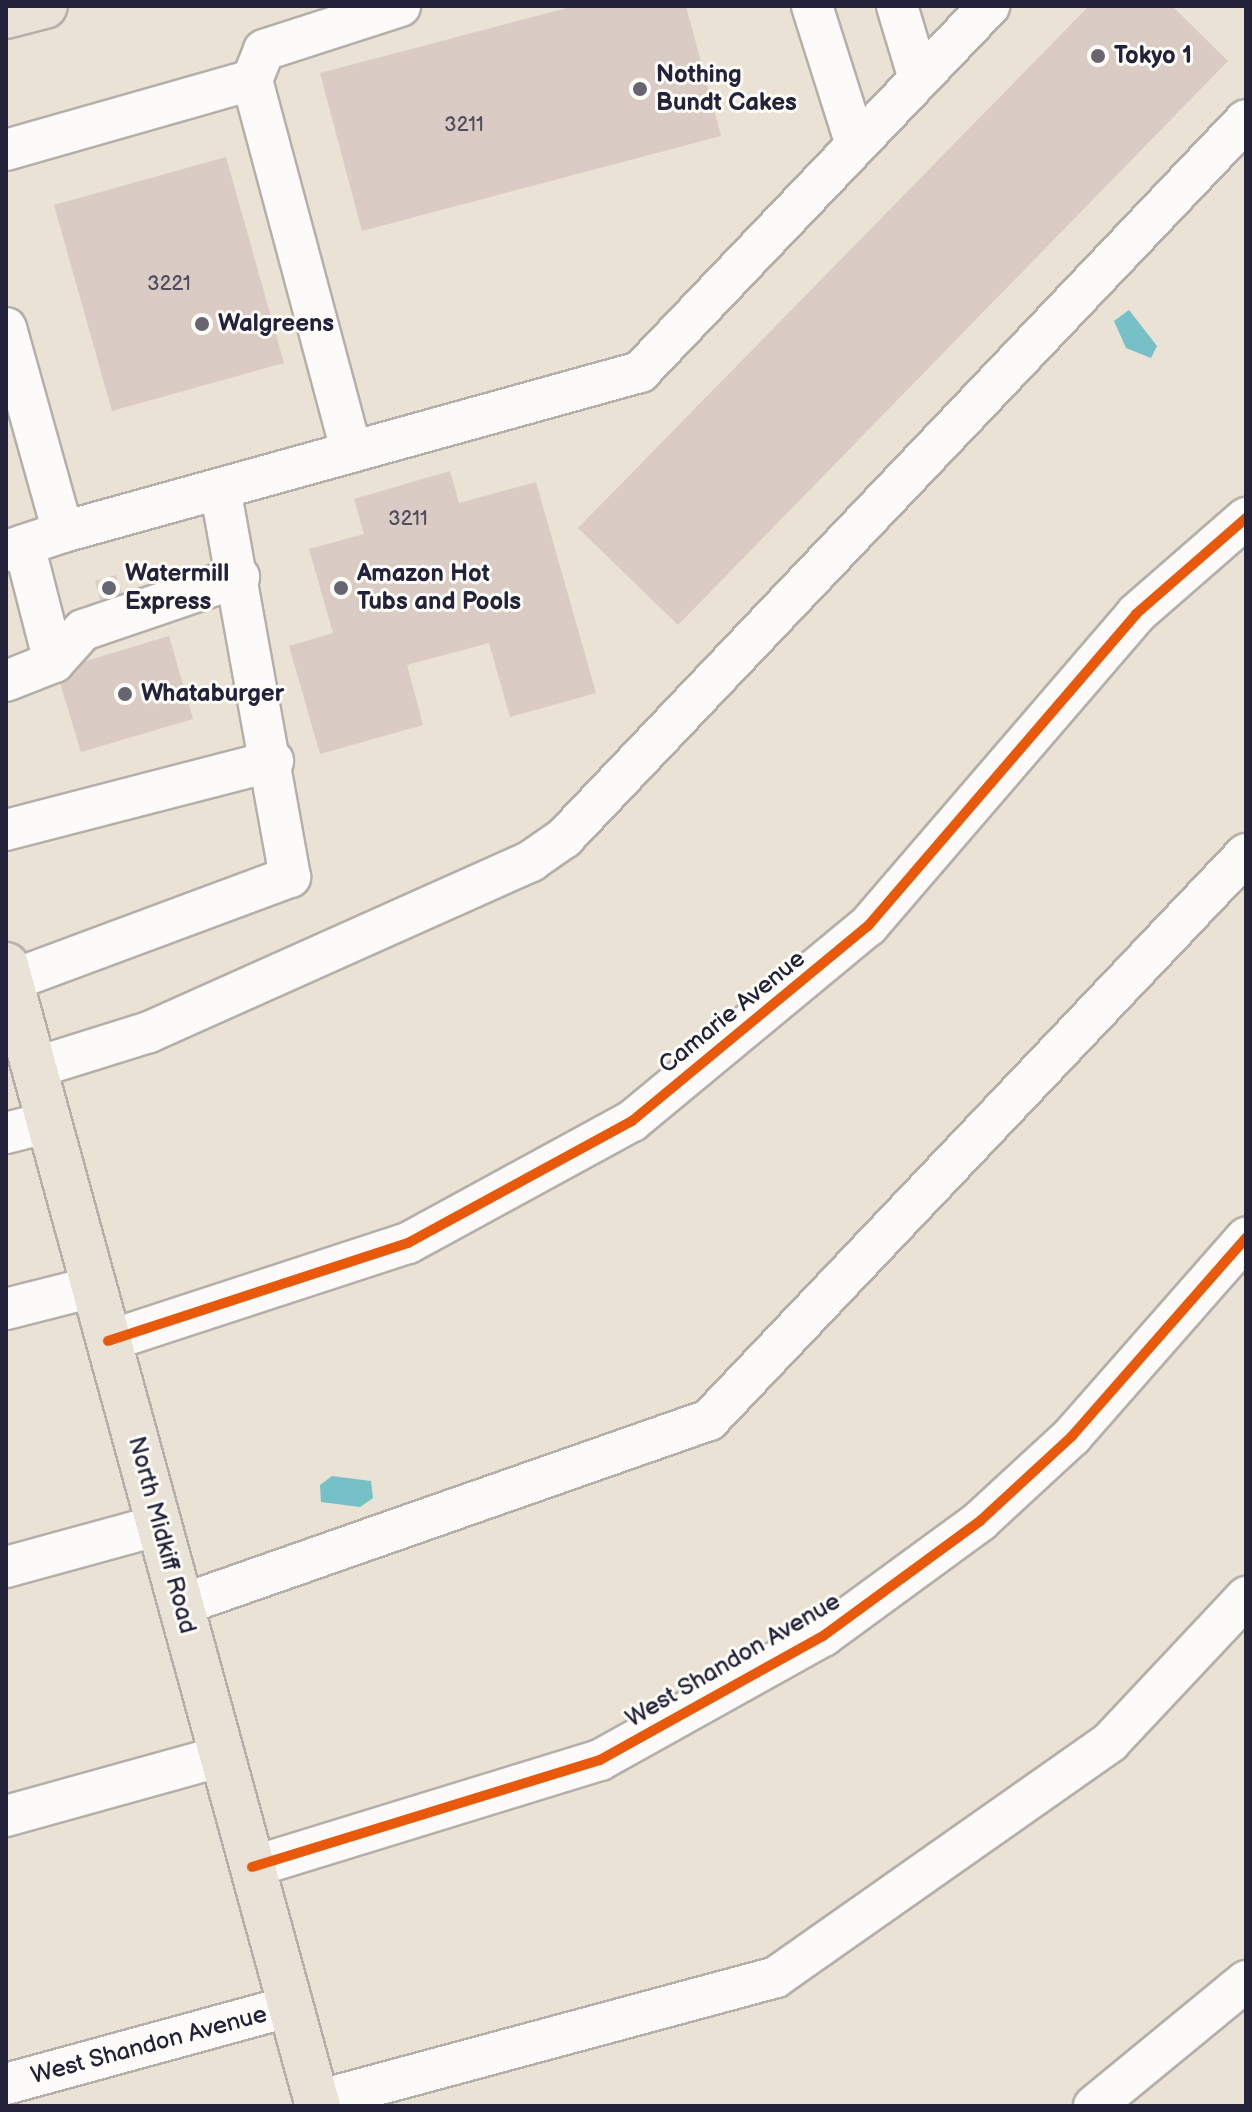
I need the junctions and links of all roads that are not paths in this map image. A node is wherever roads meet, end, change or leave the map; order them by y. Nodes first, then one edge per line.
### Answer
1 (45, 6) edge
2 (400, 6) edge
3 (812, 6) edge
4 (897, 6) edge
5 (989, 6) edge
6 (6, 16) edge
7 (919, 79) junction
8 (252, 80) junction
9 (1246, 120) edge
10 (856, 145) junction
11 (6, 150) edge
12 (6, 328) edge
13 (352, 452) junction
14 (220, 489) junction
15 (1246, 518) edge
16 (63, 532) junction
17 (15, 548) edge
18 (239, 577) junction
19 (54, 662) junction
20 (6, 681) edge
21 (273, 761) junction
22 (6, 830) edge
23 (1246, 854) edge
24 (8, 973) edge
25 (34, 1068) junction
26 (49, 1122) junction
27 (6, 1133) edge
28 (1246, 1238) edge
29 (93, 1287) junction
30 (6, 1309) edge
31 (108, 1341) junction
32 (160, 1525) junction
33 (6, 1567) edge
34 (1246, 1597) edge
35 (181, 1605) junction
36 (222, 1756) junction
37 (6, 1816) edge
38 (252, 1867) junction
39 (1246, 1981) edge
40 (291, 2006) junction
41 (6, 2084) edge
42 (318, 2104) edge
43 (1094, 2106) edge

1 - 6 main road
2 - 8 street
3 - 10 street
4 - 7 street
5 - 7 street
7 - 10 street
8 - 11 street
8 - 13 street
9 - 25 street
10 - 13 street
12 - 16 street
13 - 14 street
14 - 16 street
14 - 18 street
15 - 31 street, Camarie Avenue
16 - 17 street
17 - 19 street
18 - 19 street
18 - 21 street
19 - 20 street
21 - 22 street
21 - 24 street
23 - 35 street
24 - 25 main road, North Midkiff Road
25 - 26 main road, North Midkiff Road
26 - 27 street
26 - 29 main road, North Midkiff Road
28 - 38 street, West Shandon Avenue
29 - 30 street
29 - 31 main road, North Midkiff Road
31 - 32 main road, North Midkiff Road
32 - 33 street
32 - 35 main road, North Midkiff Road
34 - 42 street
35 - 36 main road, North Midkiff Road
36 - 37 street
36 - 38 main road, North Midkiff Road
38 - 40 main road, North Midkiff Road
39 - 43 street
40 - 41 street, West Shandon Avenue
40 - 42 main road, North Midkiff Road

